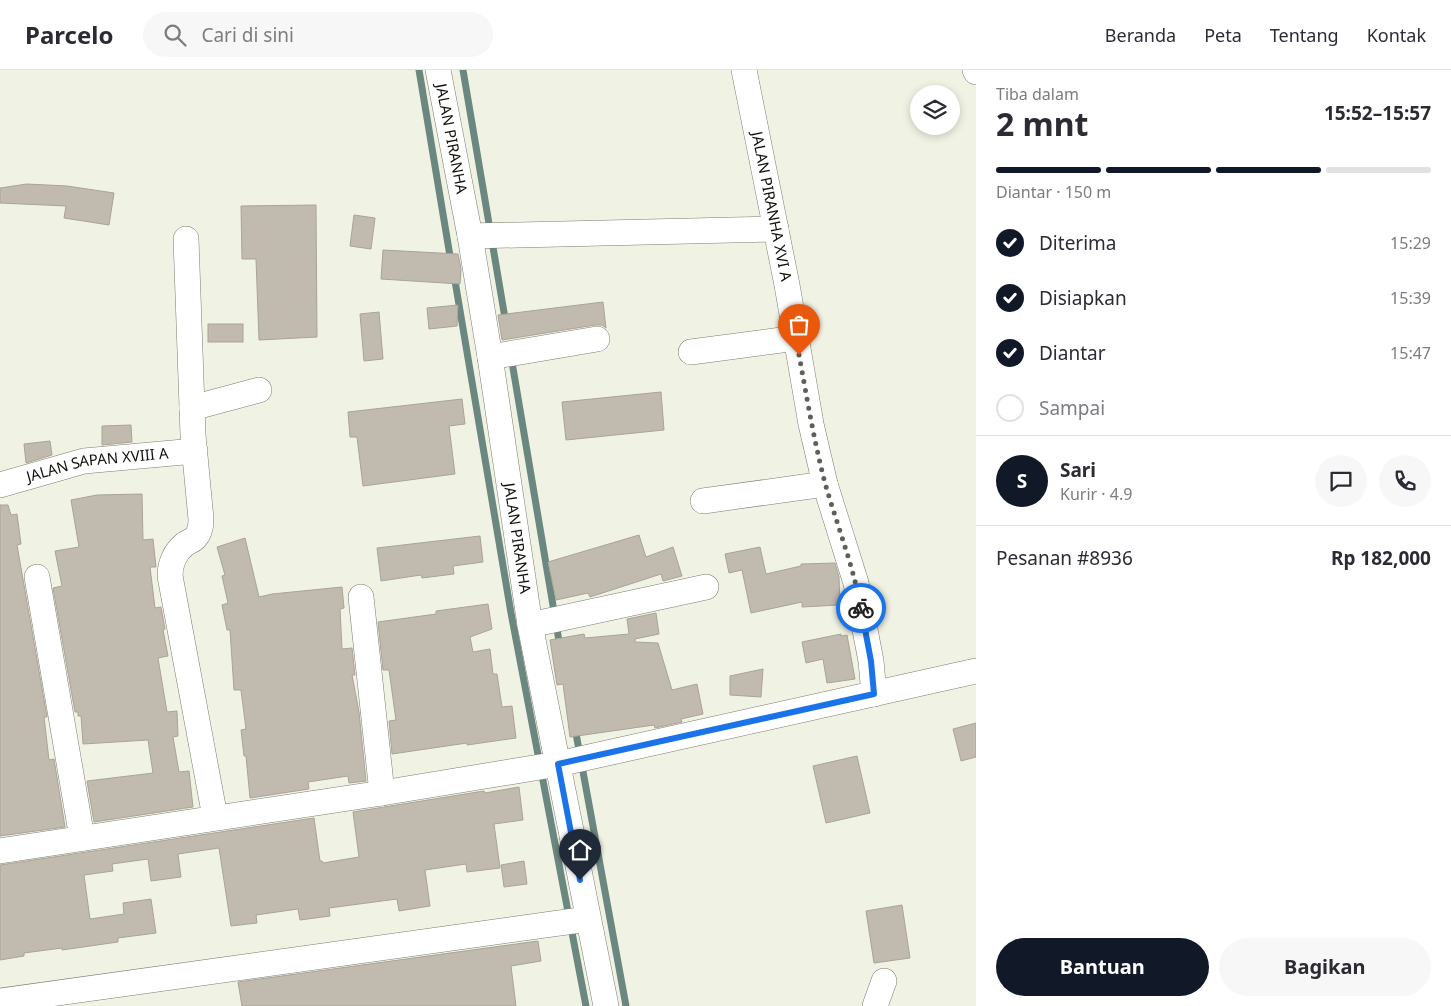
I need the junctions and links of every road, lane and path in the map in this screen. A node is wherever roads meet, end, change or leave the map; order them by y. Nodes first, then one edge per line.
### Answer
1 (438, 70) edge
2 (744, 70) edge
3 (776, 229) junction
4 (470, 236) junction
5 (186, 240) dead end
6 (796, 338) junction
7 (597, 339) dead end
8 (691, 352) dead end
9 (490, 357) junction
10 (260, 390) dead end
11 (192, 408) junction
12 (195, 451) junction
13 (825, 484) junction
14 (0, 485) edge
15 (703, 501) dead end
16 (37, 577) dead end
17 (706, 588) dead end
18 (361, 597) dead end
19 (530, 625) junction
20 (976, 671) edge
21 (874, 694) junction
22 (558, 764) junction
23 (382, 793) junction
24 (215, 818) junction
25 (82, 838) junction
26 (0, 851) edge
27 (588, 919) junction
28 (884, 981) dead end
29 (0, 1001) edge
30 (606, 1006) edge
31 (875, 1006) edge

1 - 4 street, JALAN PIRANHA
2 - 3 street, JALAN PIRANHA XVI A
3 - 4 street
3 - 6 street, JALAN PIRANHA XVI A
4 - 9 street, JALAN PIRANHA
5 - 11 street
6 - 8 street
6 - 13 street, JALAN PIRANHA XVI A
7 - 9 street
9 - 19 street, JALAN PIRANHA
10 - 11 street
11 - 12 street
12 - 14 street, JALAN SAPAN XVIII A
12 - 24 street
13 - 15 street
13 - 21 street, JALAN PIRANHA XVI A
16 - 25 street
17 - 19 street
18 - 23 street
19 - 22 street, JALAN PIRANHA
20 - 21 street
21 - 22 street
22 - 23 street
22 - 27 street, JALAN PIRANHA
23 - 24 street
24 - 25 street
25 - 26 street
27 - 29 street
27 - 30 street, JALAN PIRANHA
28 - 31 street

